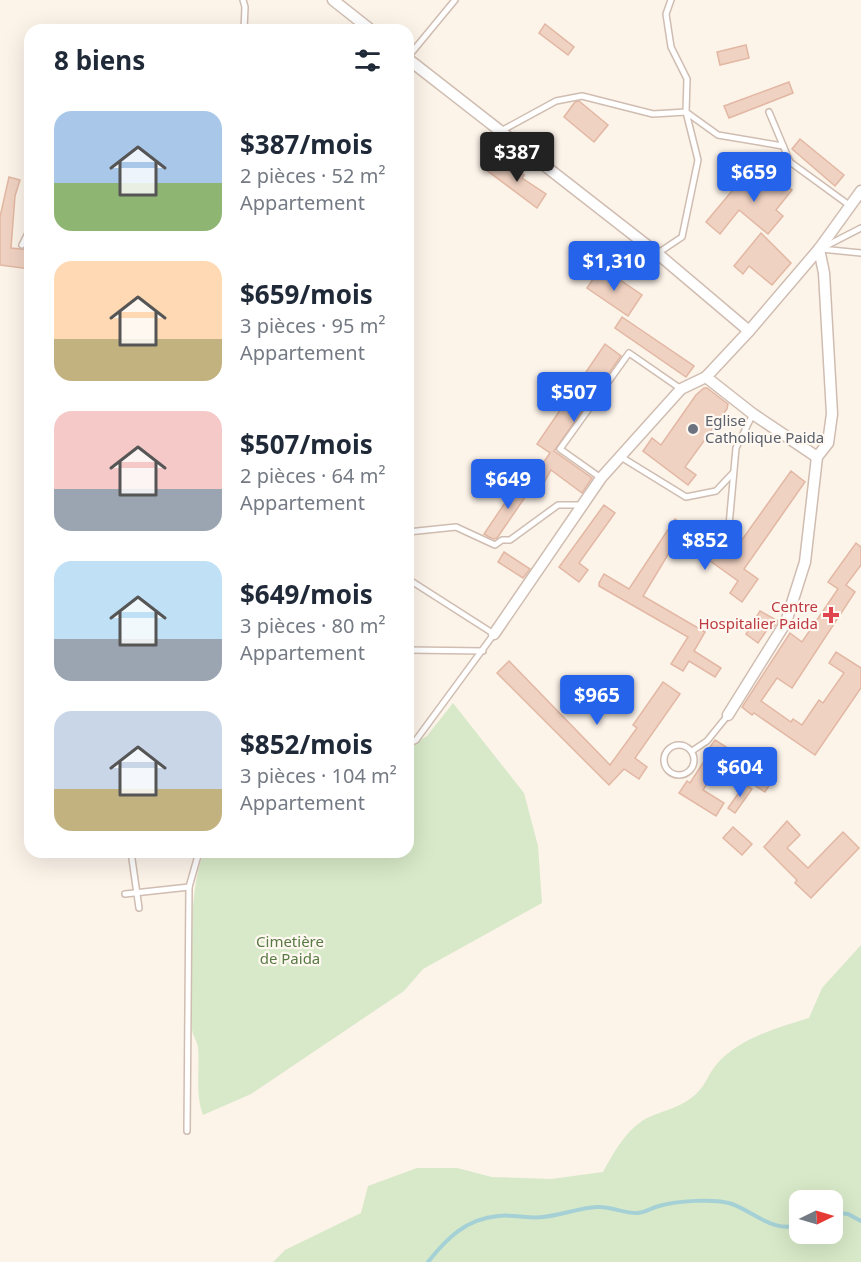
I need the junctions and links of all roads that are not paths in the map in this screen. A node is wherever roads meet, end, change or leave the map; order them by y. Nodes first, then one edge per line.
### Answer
1 (243, 0) edge
2 (333, 0) edge
3 (455, 0) edge
4 (672, 0) edge
5 (244, 24) edge
6 (363, 24) edge
7 (414, 51) edge
8 (414, 63) edge
9 (686, 112) junction
10 (769, 112) dead end
11 (501, 131) junction
12 (783, 146) junction
13 (861, 190) edge
14 (849, 205) junction
15 (861, 228) edge
16 (24, 241) edge
17 (22, 245) dead end
18 (819, 249) junction
19 (861, 253) edge
20 (657, 254) junction
21 (749, 331) junction
22 (706, 377) junction
23 (681, 389) junction
24 (753, 414) junction
25 (620, 456) junction
26 (817, 457) junction
27 (733, 473) junction
28 (601, 478) junction
29 (580, 505) junction
30 (414, 531) edge
31 (727, 548) dead end
32 (414, 583) edge
33 (494, 634) junction
34 (414, 650) edge
35 (483, 651) junction
36 (728, 715) joint
37 (414, 741) edge
38 (692, 751) junction
39 (197, 858) edge
40 (132, 859) dead end
41 (189, 886) junction
42 (137, 893) junction
43 (125, 894) dead end
44 (139, 908) dead end
45 (187, 1131) dead end

1 - 5 lane
2 - 6 street
3 - 7 lane
4 - 9 lane
8 - 11 street
9 - 11 lane
9 - 12 lane
9 - 20 lane
10 - 12 lane
11 - 20 street
12 - 14 lane
13 - 14 street
14 - 18 street
15 - 18 lane
16 - 17 lane
18 - 19 lane
18 - 21 street
18 - 26 street
20 - 21 street
21 - 22 street
22 - 23 street
22 - 24 street
23 - 25 street
23 - 28 lane
24 - 26 street
24 - 27 lane
25 - 27 lane
25 - 28 street
26 - 36 street
27 - 31 lane
28 - 29 street
29 - 30 lane
29 - 33 street
32 - 33 lane
33 - 35 lane
34 - 35 lane
35 - 37 lane
36 - 38 lane
38 - 38 lane
39 - 41 lane
40 - 42 lane
41 - 42 lane
41 - 45 lane
42 - 43 lane
42 - 44 lane

